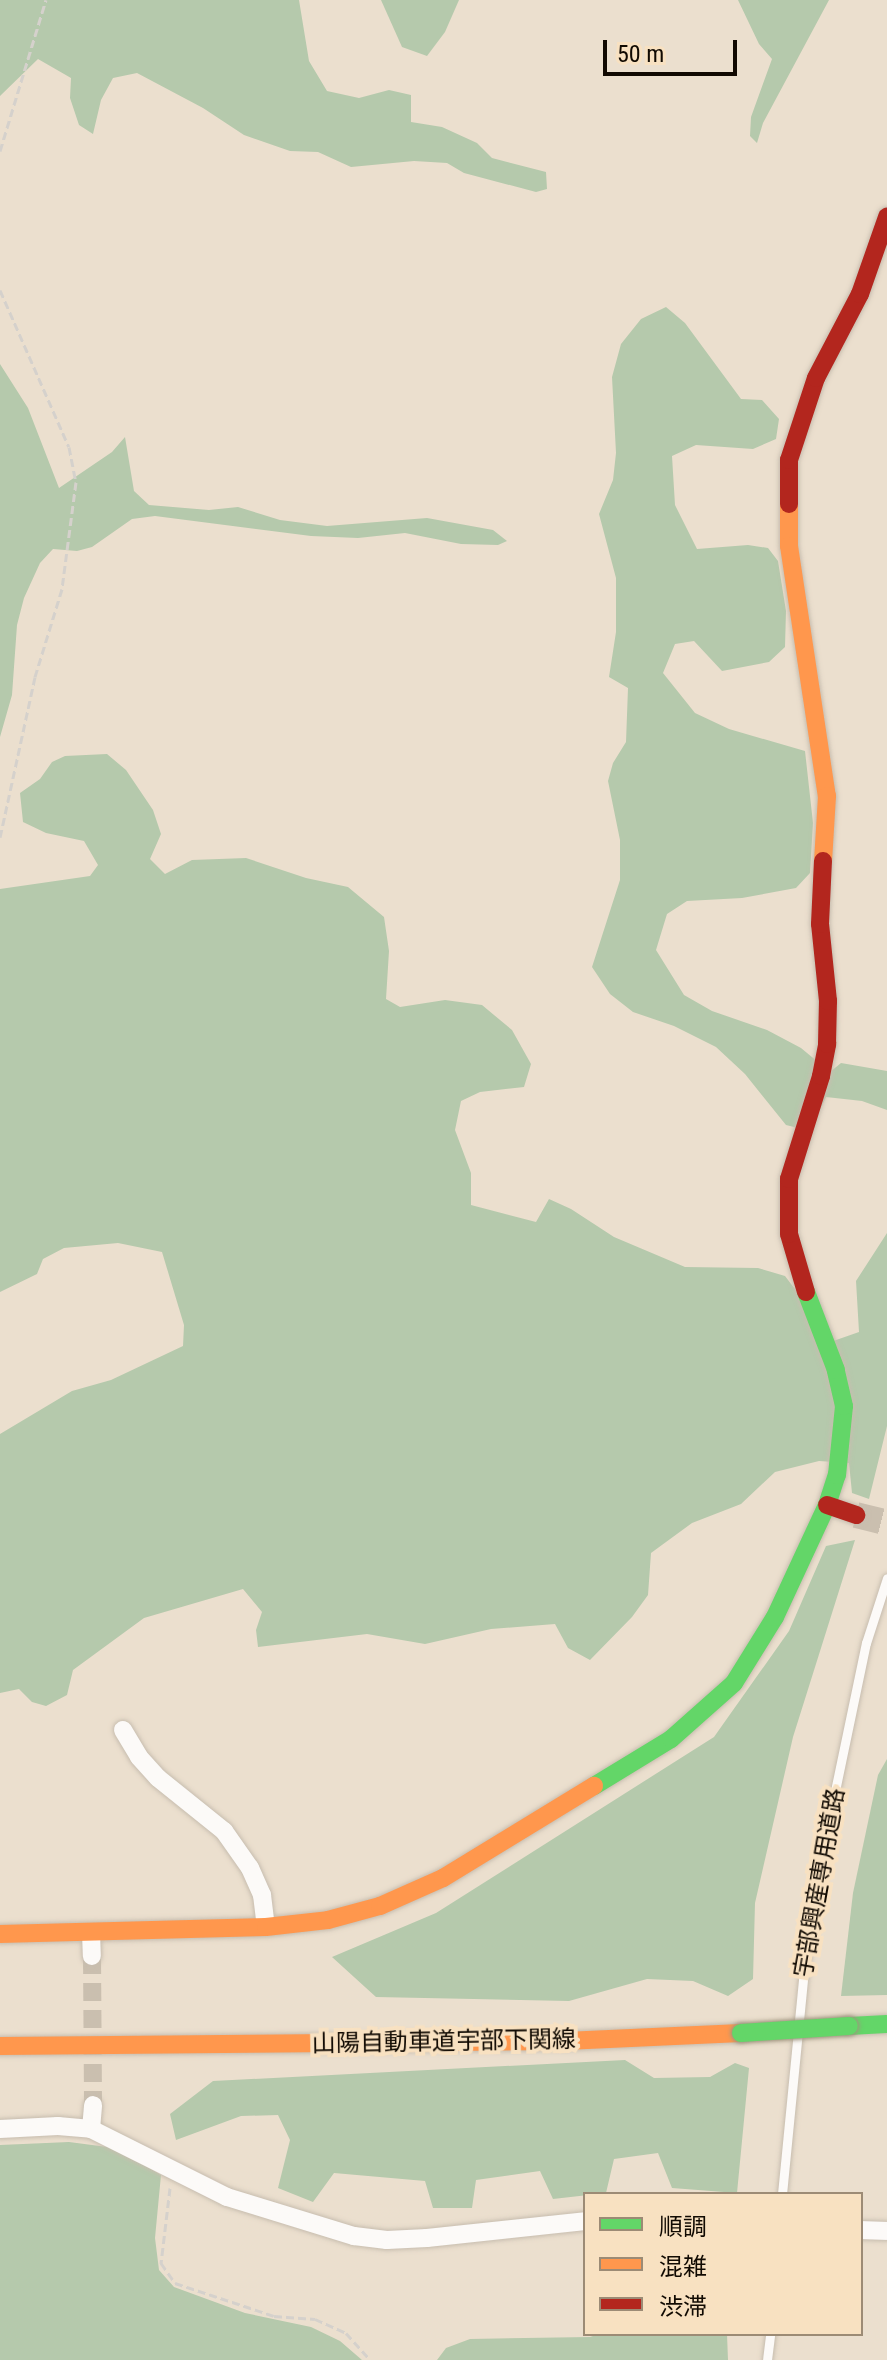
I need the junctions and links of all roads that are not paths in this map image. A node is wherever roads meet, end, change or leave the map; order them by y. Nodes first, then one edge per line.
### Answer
1 (887, 217) edge
2 (827, 1505) junction
3 (856, 1515) tunnel mouth
4 (887, 1578) edge
5 (123, 1730) dead end
6 (266, 1927) junction
7 (91, 1932) junction
8 (0, 1934) edge
9 (92, 1956) tunnel mouth
10 (887, 2024) edge
11 (0, 2046) edge
12 (93, 2105) tunnel mouth
13 (0, 2129) edge
14 (91, 2129) junction
15 (782, 2192) edge
16 (583, 2221) edge
17 (863, 2230) edge
18 (887, 2231) edge
19 (770, 2336) edge
20 (767, 2360) edge

1 - 2 main road
2 - 3 main road
2 - 6 main road
4 - 15 lane, 宇部興産専用道路
5 - 6 street
6 - 7 main road
7 - 8 main road
7 - 9 street
10 - 11 main road, 山陽自動車道宇部下関線, bridge
12 - 14 street
13 - 14 street
14 - 16 street
17 - 18 street
19 - 20 lane

